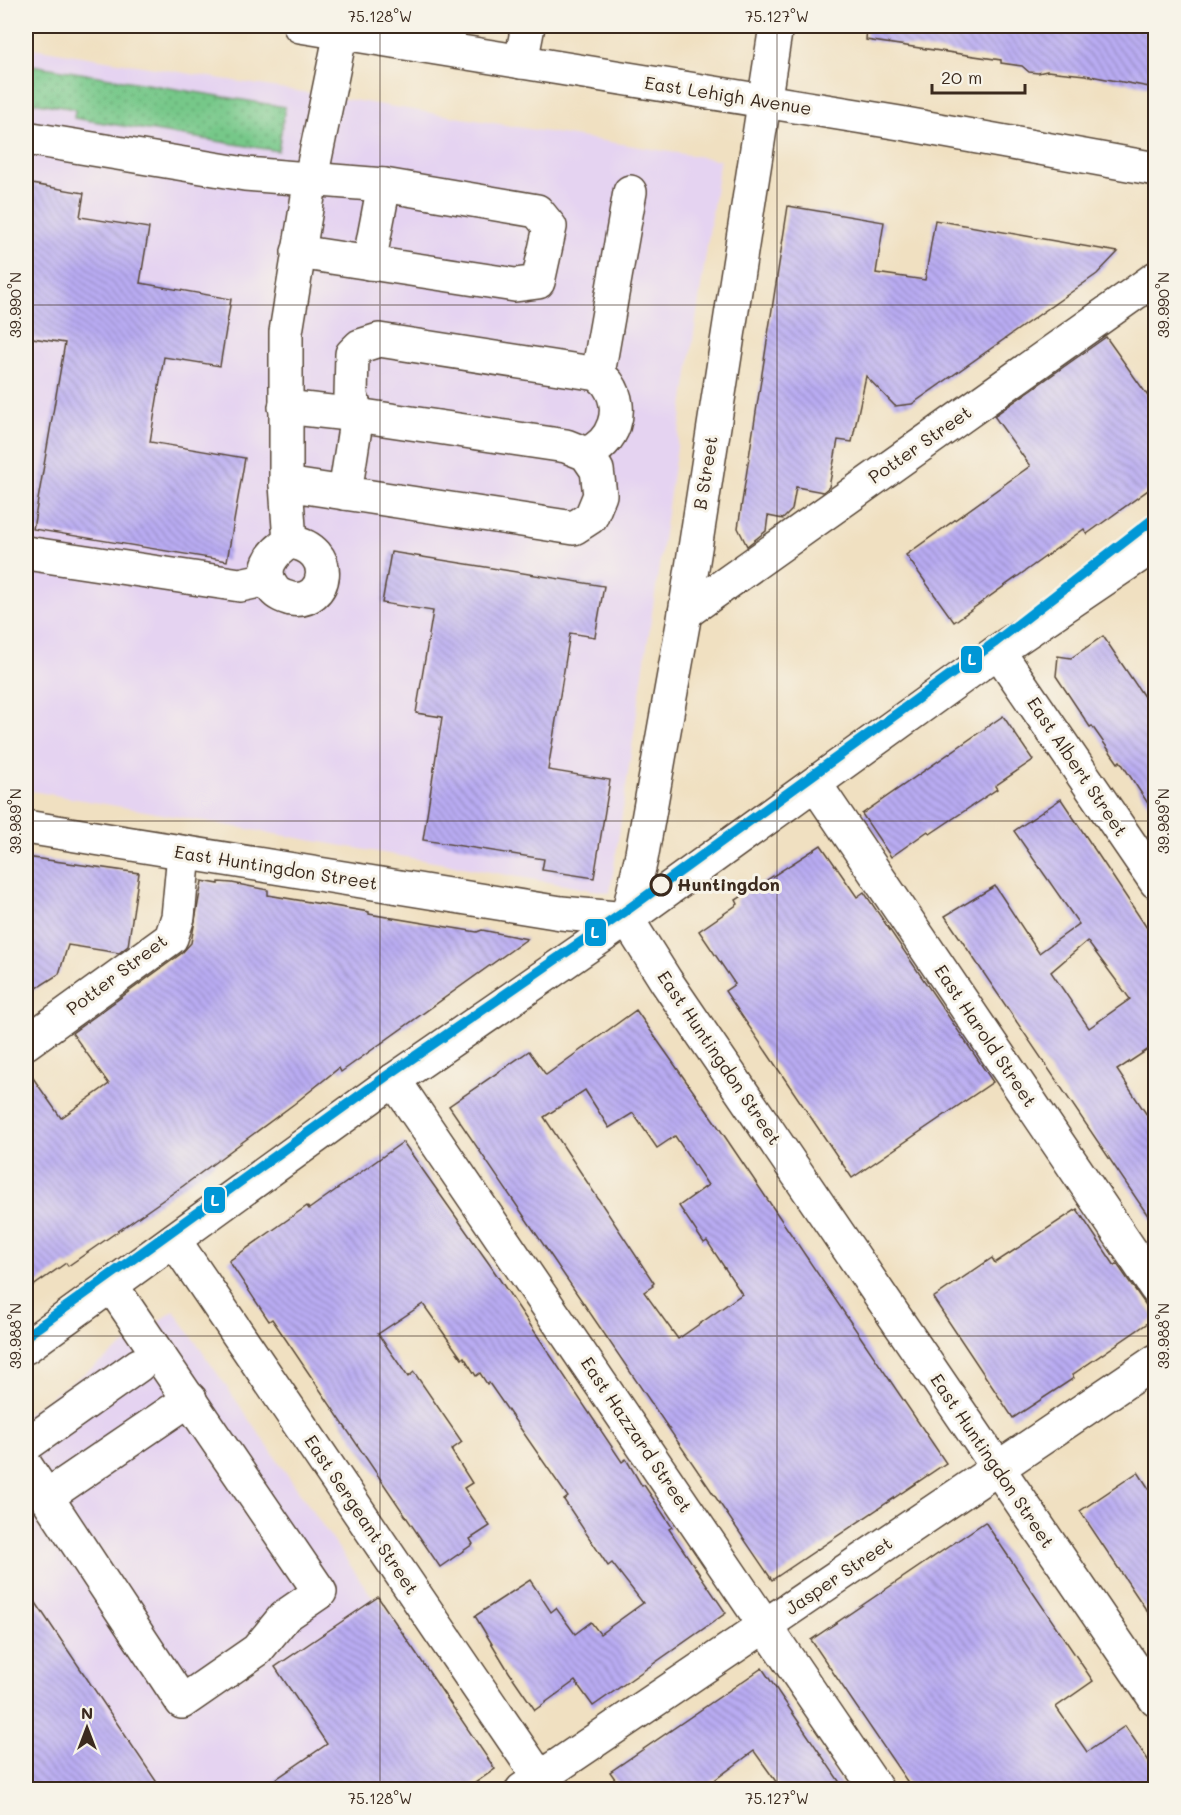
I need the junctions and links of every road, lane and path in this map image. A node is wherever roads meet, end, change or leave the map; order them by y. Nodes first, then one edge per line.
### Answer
1 (300, 26) edge
2 (528, 26) edge
3 (776, 26) edge
4 (341, 32) junction
5 (448, 37) edge
6 (521, 62) junction
7 (763, 102) junction
8 (26, 138) edge
9 (1155, 169) edge
10 (310, 178) junction
11 (384, 185) junction
12 (630, 192) dead end
13 (298, 252) junction
14 (369, 263) junction
15 (1155, 278) edge
16 (598, 374) junction
17 (285, 407) junction
18 (357, 415) junction
19 (586, 454) junction
20 (286, 484) junction
21 (345, 493) junction
22 (290, 542) junction
23 (1155, 544) edge
24 (26, 553) edge
25 (268, 579) junction
26 (685, 613) junction
27 (998, 651) junction
28 (815, 784) junction
29 (26, 826) edge
30 (184, 853) junction
31 (1155, 882) edge
32 (627, 919) junction
33 (26, 1042) edge
34 (394, 1080) junction
35 (174, 1240) junction
36 (111, 1285) junction
37 (1155, 1288) edge
38 (26, 1347) edge
39 (1155, 1361) edge
40 (139, 1365) dead end
41 (190, 1399) junction
42 (26, 1445) edge
43 (26, 1466) edge
44 (997, 1469) junction
45 (46, 1497) junction
46 (766, 1625) junction
47 (1155, 1700) edge
48 (537, 1785) edge
49 (877, 1790) edge

1 - 4 street, East Lehigh Avenue
2 - 6 street
3 - 7 street, B Street
4 - 5 street, East Lehigh Avenue
4 - 10 street
5 - 6 street, East Lehigh Avenue
6 - 7 street, East Lehigh Avenue
7 - 9 street, East Lehigh Avenue
7 - 26 street, B Street
8 - 10 street
10 - 11 street
10 - 13 street
11 - 14 street
11 - 14 street
12 - 16 street
13 - 14 street
13 - 17 street
15 - 26 street, Potter Street
16 - 18 street
16 - 19 street
17 - 18 street
17 - 20 street
18 - 19 street
18 - 21 street
19 - 21 street
20 - 21 street
20 - 22 street
22 - 25 street
22 - 25 street
23 - 27 street
24 - 25 street
26 - 32 street, B Street
27 - 28 street
27 - 31 street, East Albert Street
28 - 32 street
28 - 37 street, East Harold Street
29 - 30 street, East Huntingdon Street
30 - 32 street, East Huntingdon Street
30 - 33 street, Potter Street
32 - 34 street
32 - 44 street, East Huntingdon Street
34 - 35 street
34 - 46 street, East Hazzard Street
35 - 36 street
35 - 48 street, East Sergeant Street
36 - 38 street
36 - 41 street
39 - 44 street, Jasper Street
40 - 42 street
41 - 45 street
41 - 45 street
43 - 45 street
44 - 46 street, Jasper Street
44 - 47 street, East Huntingdon Street
46 - 48 street, Jasper Street
46 - 49 street, East Hazzard Street

